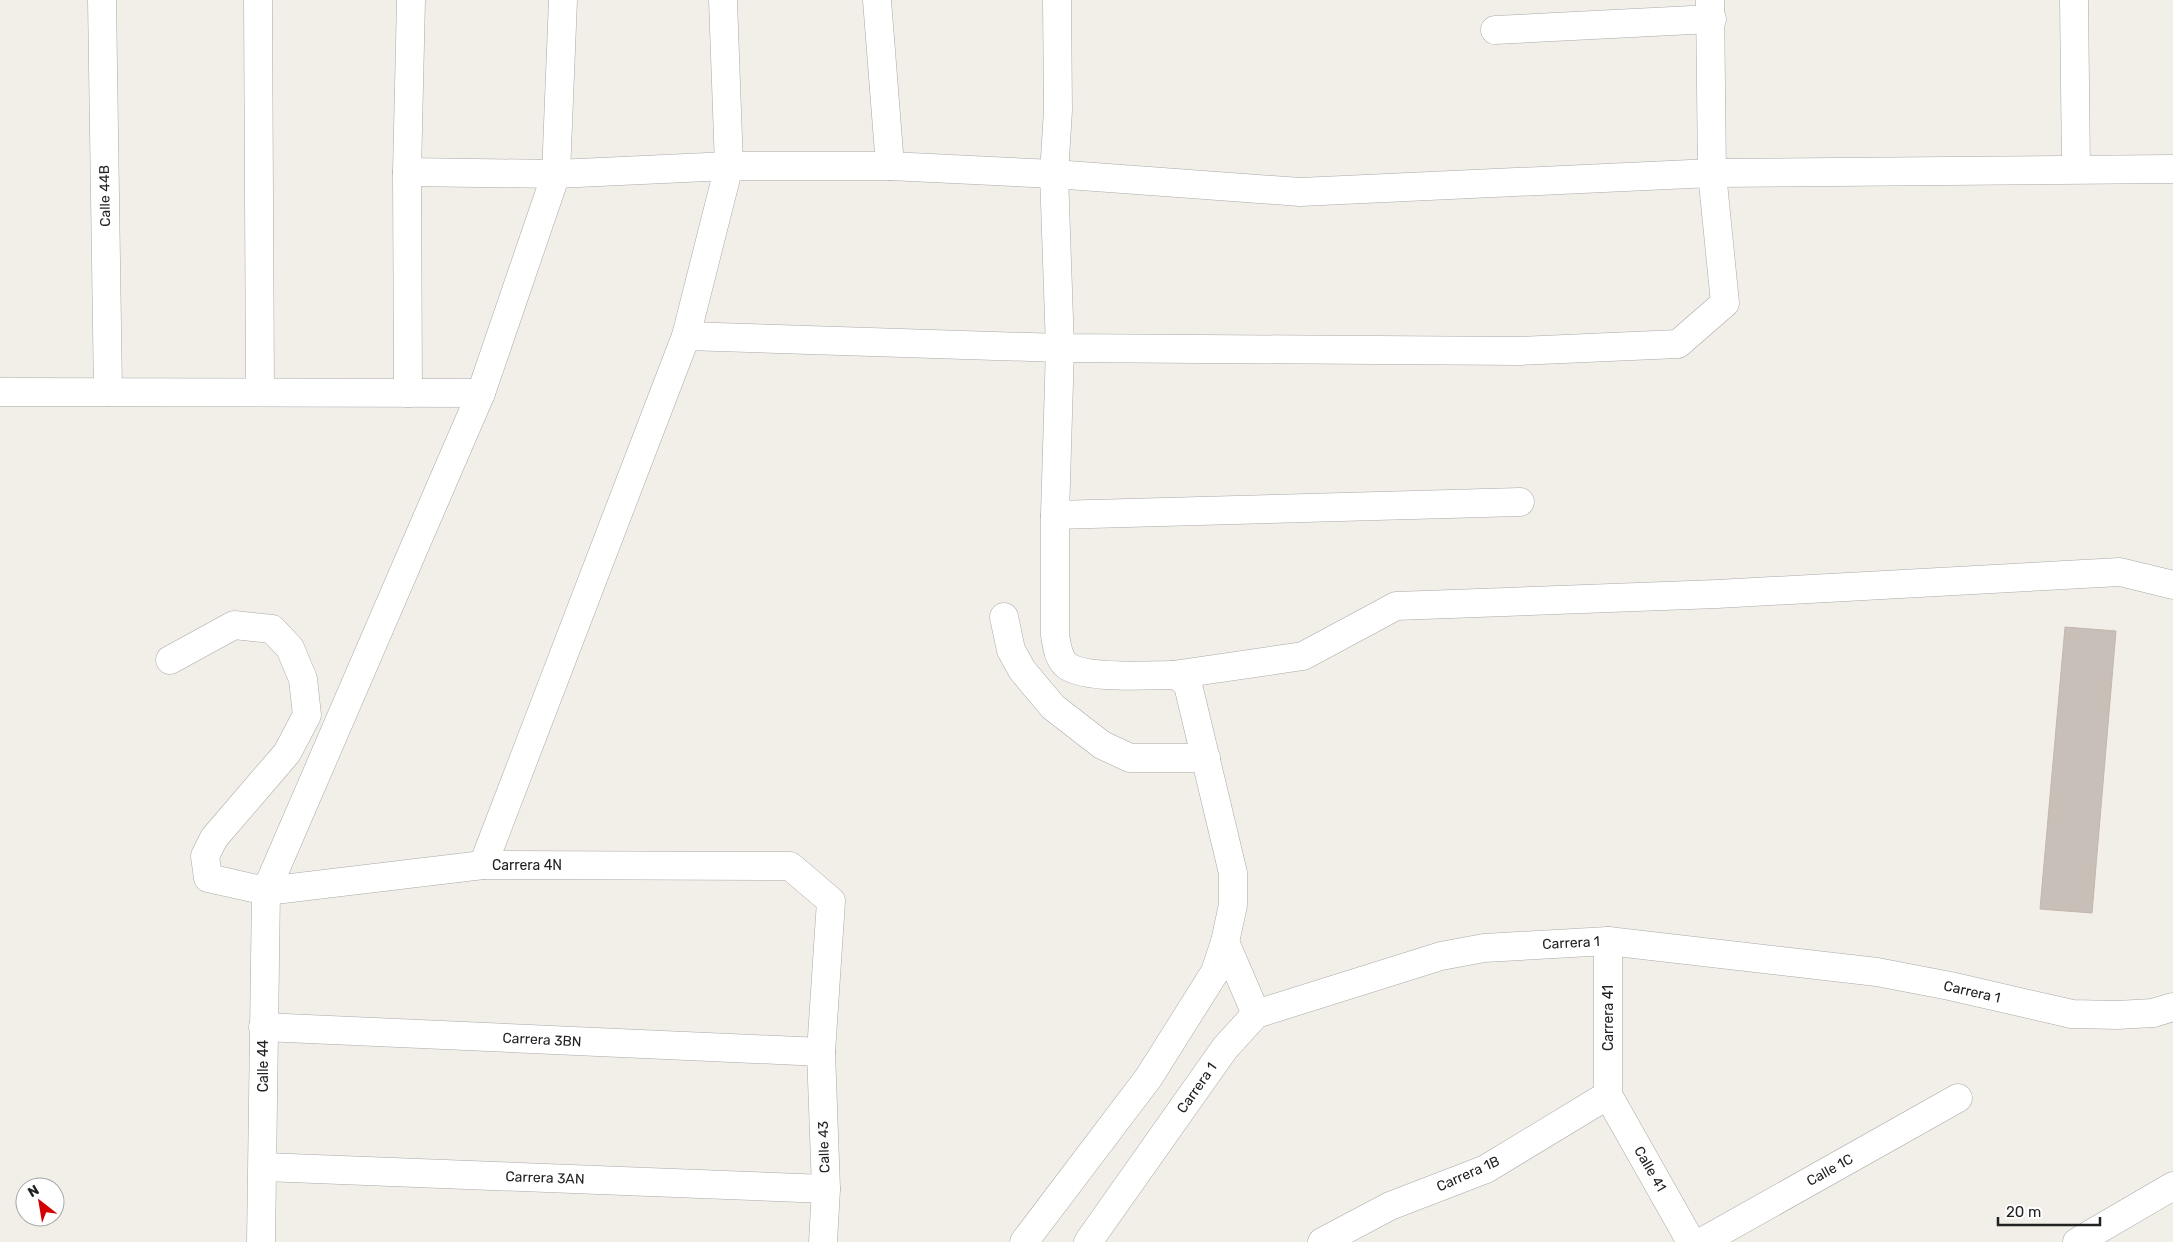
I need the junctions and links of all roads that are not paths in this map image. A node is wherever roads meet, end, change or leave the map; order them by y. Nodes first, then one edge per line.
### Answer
1 (102, 0) edge
2 (258, 0) edge
3 (411, 0) edge
4 (563, 0) edge
5 (723, 0) edge
6 (877, 0) edge
7 (1057, 0) edge
8 (2074, 0) edge
9 (1711, 10) edge
10 (1495, 30) dead end
11 (729, 166) junction
12 (890, 166) junction
13 (2173, 169) edge
14 (2076, 170) junction
15 (407, 172) junction
16 (1712, 172) junction
17 (556, 174) junction
18 (1054, 174) junction
19 (686, 336) junction
20 (1060, 348) junction
21 (0, 392) edge
22 (108, 392) junction
23 (260, 392) junction
24 (408, 393) junction
25 (481, 393) junction
26 (1520, 502) dead end
27 (1055, 515) junction
28 (2173, 585) edge
29 (1004, 617) dead end
30 (170, 660) dead end
31 (1173, 675) junction
32 (1206, 758) junction
33 (483, 865) junction
34 (790, 866) joint
35 (266, 891) junction
36 (1608, 941) junction
37 (1225, 942) junction
38 (2173, 1007) edge
39 (1256, 1014) junction
40 (263, 1027) junction
41 (821, 1052) junction
42 (1608, 1095) junction
43 (1958, 1098) dead end
44 (264, 1167) junction
45 (2173, 1186) edge
46 (826, 1189) junction
47 (261, 1242) edge
48 (823, 1242) edge
49 (1024, 1242) edge
50 (1088, 1242) edge
51 (1322, 1242) edge
52 (1691, 1242) edge
53 (1702, 1242) edge
54 (2077, 1242) edge

1 - 22 street, Calle 44B
2 - 23 street
3 - 15 street
4 - 17 street
5 - 11 street
6 - 12 street
7 - 18 street
8 - 14 street
9 - 10 street
9 - 16 street
11 - 12 street
11 - 17 street
11 - 19 street
12 - 18 street
13 - 14 street
14 - 16 street
15 - 17 street
15 - 24 street
16 - 18 street
16 - 20 street
17 - 25 street
18 - 20 street
19 - 20 street
19 - 33 street
20 - 27 street
21 - 22 street
22 - 23 street
23 - 24 street
24 - 25 street
25 - 35 street
26 - 27 street
27 - 31 street
28 - 31 street
29 - 32 street
30 - 35 street, Carrera 4N
31 - 32 street
32 - 37 street
33 - 34 street, Carrera 4N
33 - 35 street, Carrera 4N
34 - 41 street, Calle 43
35 - 40 street, Calle 44
36 - 38 street, Carrera 1
36 - 39 street, Carrera 1
36 - 42 street, Carrera 41
37 - 39 street
37 - 49 street
39 - 50 street, Carrera 1
40 - 41 street, Carrera 3BN
40 - 44 street, Calle 44
41 - 46 street, Calle 43
42 - 51 street, Carrera 1B
42 - 52 street, Calle 41
43 - 53 street, Calle 1C
44 - 46 street, Carrera 3AN
44 - 47 street, Calle 44
45 - 54 street
46 - 48 street, Calle 43

